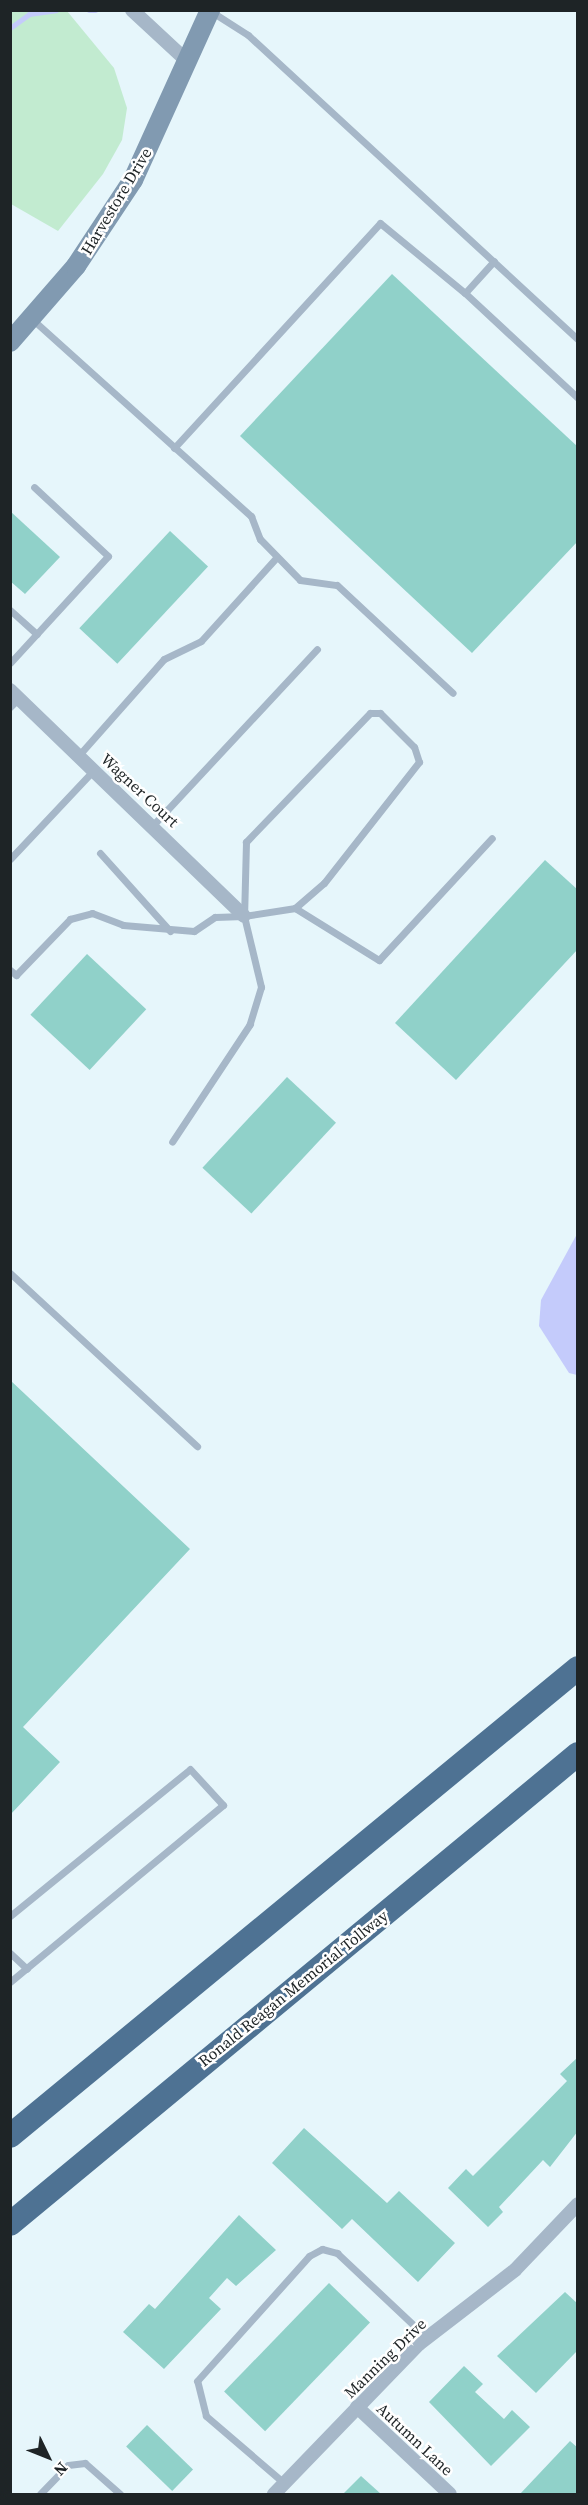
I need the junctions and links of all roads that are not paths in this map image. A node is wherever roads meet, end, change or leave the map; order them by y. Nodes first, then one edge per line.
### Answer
1 (132, 10) edge
2 (210, 10) edge
3 (186, 60) junction
4 (494, 261) junction
5 (465, 293) junction
6 (32, 319) junction
7 (578, 339) edge
8 (10, 342) edge
9 (578, 398) edge
10 (174, 448) junction
11 (34, 487) dead end
12 (277, 557) junction
13 (10, 610) edge
14 (37, 634) junction
15 (317, 649) dead end
16 (10, 663) edge
17 (453, 693) dead end
18 (13, 698) edge
19 (79, 755) junction
20 (94, 770) junction
21 (154, 824) junction
22 (492, 838) dead end
23 (100, 853) dead end
24 (10, 859) edge
25 (295, 908) junction
26 (244, 916) junction
27 (170, 931) junction
28 (10, 970) edge
29 (172, 1142) dead end
30 (10, 1272) edge
31 (197, 1446) dead end
32 (578, 1668) edge
33 (578, 1755) edge
34 (10, 1916) edge
35 (10, 1953) edge
36 (27, 1969) junction
37 (10, 1982) edge
38 (10, 2136) edge
39 (578, 2204) edge
40 (10, 2224) edge
41 (426, 2337) junction
42 (357, 2407) junction
43 (285, 2483) junction
44 (40, 2494) edge
45 (120, 2494) edge
46 (274, 2494) edge
47 (450, 2494) edge

1 - 3 street
2 - 3 street, Harvestore Drive
2 - 4 lane
3 - 6 street, Harvestore Drive
4 - 5 lane
4 - 7 lane
5 - 9 lane
5 - 10 lane
6 - 8 street, Harvestore Drive
6 - 10 lane
10 - 12 lane
11 - 14 lane
12 - 17 lane
12 - 19 lane
13 - 14 lane
14 - 16 lane
15 - 21 lane
18 - 19 street, Wagner Court
19 - 20 street, Wagner Court
20 - 21 street, Wagner Court
20 - 24 lane
21 - 26 street, Wagner Court
22 - 25 lane
23 - 27 lane
25 - 26 lane
25 - 26 lane
26 - 27 lane
26 - 29 lane
27 - 28 lane
30 - 31 lane
32 - 38 highway
33 - 40 highway, Ronald Reagan Memorial Tollway
34 - 36 lane
35 - 36 lane
36 - 37 lane
39 - 41 street, Manning Drive
41 - 42 street, Manning Drive
41 - 43 lane
42 - 43 street, Manning Drive
42 - 47 street, Autumn Lane
43 - 46 street, Manning Drive
44 - 45 lane

